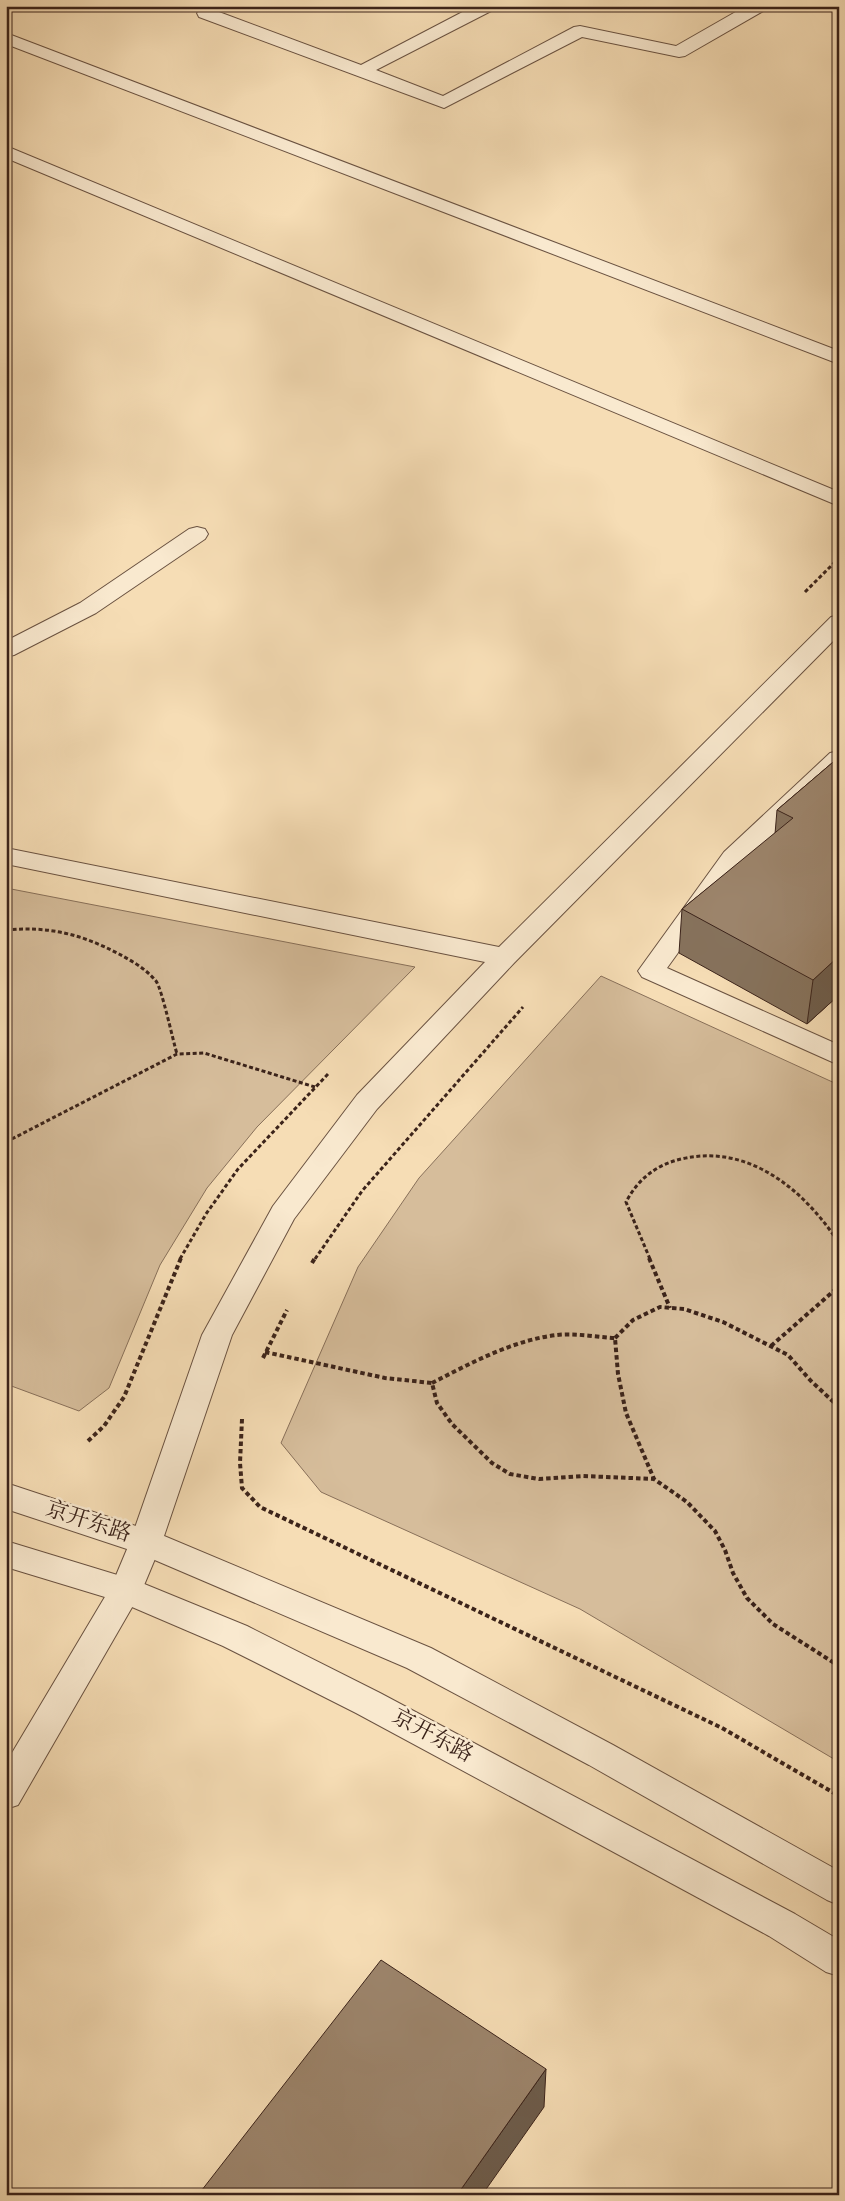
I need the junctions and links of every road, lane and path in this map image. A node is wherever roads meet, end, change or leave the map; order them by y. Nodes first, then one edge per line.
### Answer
1 (488, 6) edge
2 (759, 6) edge
3 (205, 9) edge
4 (6, 38) edge
5 (362, 71) junction
6 (6, 151) edge
7 (839, 358) edge
8 (839, 500) edge
9 (197, 534) dead end
10 (839, 622) edge
11 (6, 650) edge
12 (839, 758) edge
13 (6, 856) edge
14 (6, 930) edge
15 (505, 956) junction
16 (524, 1006) dead end
17 (177, 1054) junction
18 (839, 1056) edge
19 (314, 1088) dead end
20 (6, 1142) edge
21 (837, 1236) edge
22 (839, 1243) edge
23 (308, 1268) dead end
24 (839, 1282) edge
25 (291, 1302) dead end
26 (670, 1308) junction
27 (615, 1338) junction
28 (772, 1346) junction
29 (266, 1352) junction
30 (261, 1361) dead end
31 (432, 1384) junction
32 (839, 1407) edge
33 (242, 1416) dead end
34 (654, 1478) junction
35 (6, 1496) edge
36 (146, 1542) junction
37 (6, 1554) edge
38 (126, 1590) junction
39 (839, 1666) edge
40 (6, 1794) edge
41 (839, 1796) edge
42 (839, 1889) edge
43 (839, 1960) edge

1 - 5 street
2 - 5 street
3 - 5 street
4 - 7 street
6 - 8 street
9 - 11 street
10 - 15 street
12 - 18 street
13 - 15 street
14 - 17 path
15 - 36 street
16 - 23 path
17 - 19 path
17 - 20 path
21 - 22 path
21 - 26 path
24 - 28 path
25 - 29 path
26 - 27 path
26 - 28 path
27 - 31 path
27 - 34 path
28 - 32 path
29 - 30 path
29 - 31 path
31 - 34 path
33 - 41 path
34 - 39 path
35 - 36 street, 京开东路
36 - 38 street
36 - 42 street, 京开东路
37 - 38 street, 京开东路
38 - 40 street
38 - 43 street, 京开东路

